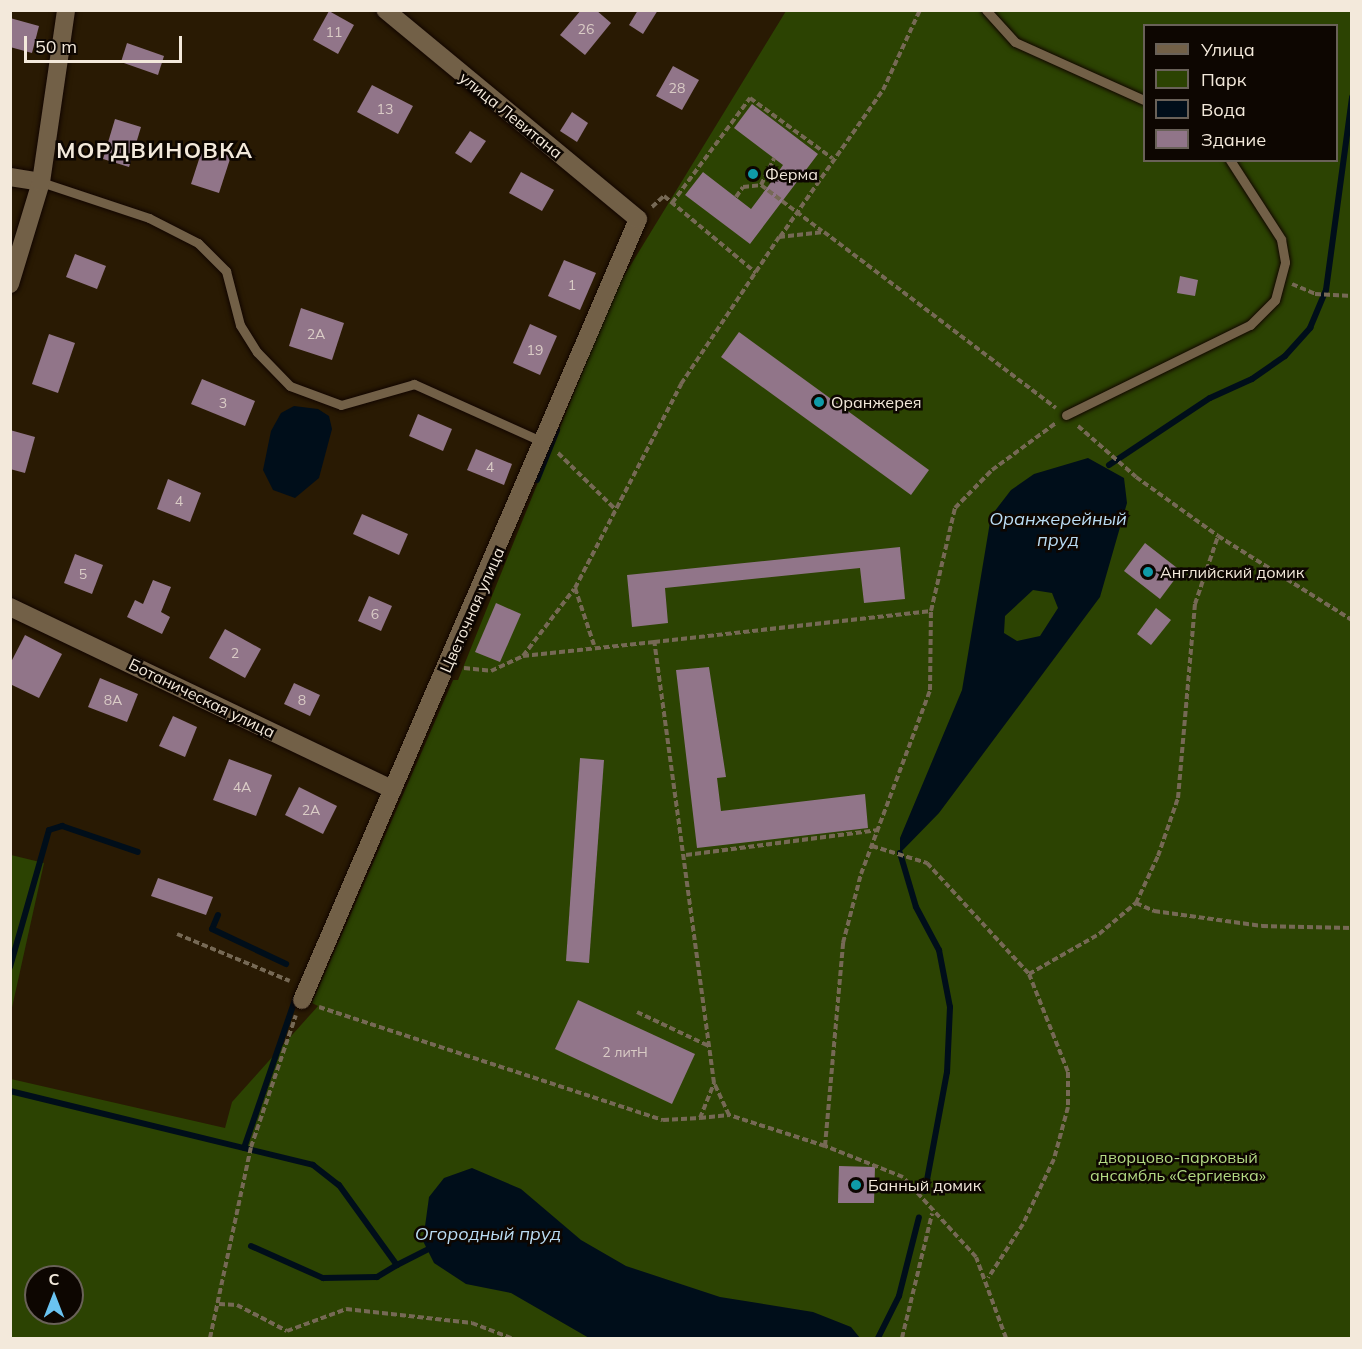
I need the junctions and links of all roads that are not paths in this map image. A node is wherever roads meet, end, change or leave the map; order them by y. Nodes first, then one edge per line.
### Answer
1 (385, 10) edge
2 (986, 10) edge
3 (60, 12) edge
4 (1143, 100) edge
5 (1231, 162) edge
6 (10, 177) edge
7 (41, 182) junction
8 (638, 219) joint
9 (10, 284) edge
10 (1066, 416) road end
11 (548, 445) junction
12 (10, 607) edge
13 (393, 790) junction
14 (304, 994) road end

1 - 8 street, улица Левитана
2 - 4 lane
3 - 7 street
5 - 10 lane
6 - 7 street
7 - 9 street
7 - 11 lane
8 - 11 street, Цветочная улица
11 - 13 street, Цветочная улица
12 - 13 street, Ботаническая улица
13 - 14 street, Цветочная улица

